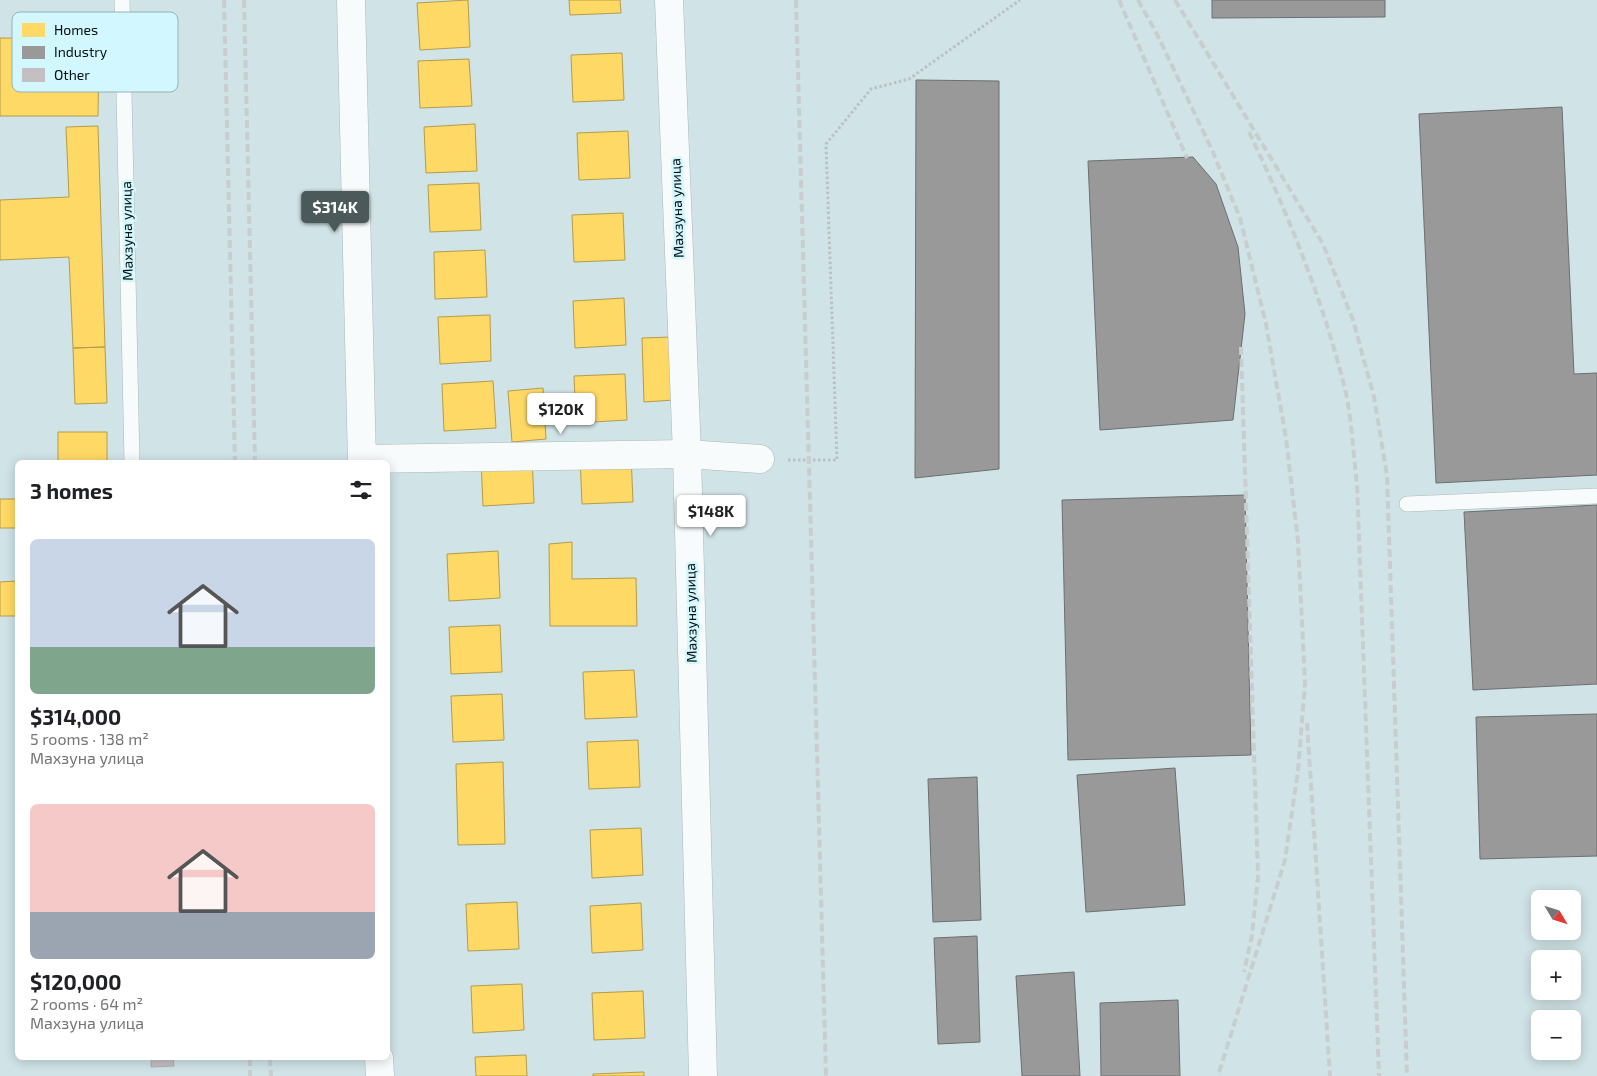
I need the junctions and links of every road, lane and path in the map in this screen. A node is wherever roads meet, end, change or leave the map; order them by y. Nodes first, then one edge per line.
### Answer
1 (351, 0) edge
2 (669, 0) edge
3 (1020, 0) edge
4 (124, 92) edge
5 (687, 454) junction
6 (760, 459) joint
7 (132, 460) edge
8 (362, 460) edge
9 (390, 460) edge
10 (1597, 496) edge
11 (1407, 504) dead end
12 (379, 1060) edge
13 (380, 1076) edge
14 (703, 1076) edge

1 - 8 street
2 - 5 street, Махзуна улица
3 - 6 path
4 - 7 lane, Махзуна улица
5 - 6 street
5 - 9 street
5 - 14 street, Махзуна улица
10 - 11 lane
12 - 13 street

